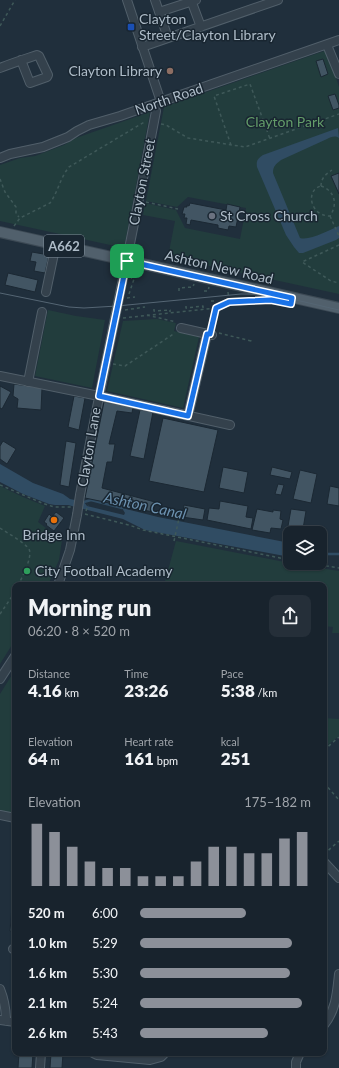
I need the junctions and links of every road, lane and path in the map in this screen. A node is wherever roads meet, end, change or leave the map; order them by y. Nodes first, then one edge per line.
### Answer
1 (15, 0) edge
2 (127, 0) edge
3 (155, 0) edge
4 (193, 0) edge
5 (278, 0) edge
6 (159, 12) junction
7 (0, 26) edge
8 (201, 27) junction
9 (168, 38) junction
10 (339, 40) edge
11 (327, 45) junction
12 (142, 47) junction
13 (21, 60) dead end
14 (0, 68) edge
15 (339, 74) edge
16 (157, 103) junction
17 (339, 114) edge
18 (154, 123) junction
19 (270, 139) junction
20 (231, 145) junction
21 (0, 158) edge
22 (332, 170) dead end
23 (0, 179) edge
24 (321, 186) junction
25 (138, 201) junction
26 (178, 209) dead end
27 (330, 216) junction
28 (20, 218) junction
29 (4, 233) edge
30 (339, 236) edge
31 (56, 244) junction
32 (339, 245) edge
33 (127, 261) junction
34 (194, 282) dead end
35 (339, 283) edge
36 (179, 291) dead end
37 (204, 291) dead end
38 (208, 291) dead end
39 (46, 292) dead end
40 (135, 297) dead end
41 (127, 298) dead end
42 (264, 300) dead end
43 (215, 301) dead end
44 (211, 302) dead end
45 (186, 306) dead end
46 (145, 308) dead end
47 (216, 308) junction
48 (339, 308) edge
49 (154, 309) dead end
50 (203, 309) junction
51 (124, 310) dead end
52 (42, 312) dead end
53 (170, 312) junction
54 (122, 318) dead end
55 (178, 328) joint
56 (210, 334) junction
57 (106, 363) junction
58 (0, 376) edge
59 (28, 382) junction
60 (99, 396) junction
61 (188, 416) junction
62 (230, 425) dead end
63 (0, 485) edge
64 (88, 505) dead end
65 (79, 511) junction
66 (86, 511) dead end
67 (180, 514) dead end
68 (0, 528) edge
69 (174, 541) dead end
70 (283, 559) edge
71 (327, 566) edge
72 (339, 568) edge
73 (19, 582) edge
74 (59, 582) edge
75 (12, 596) edge
76 (0, 614) edge
77 (12, 661) edge
78 (0, 679) edge
79 (339, 738) edge
80 (327, 748) edge
81 (327, 786) edge
82 (339, 800) edge
83 (0, 815) edge
84 (12, 817) edge
85 (339, 841) edge
86 (327, 851) edge
87 (327, 865) edge
88 (339, 878) edge
89 (339, 974) edge
90 (0, 988) edge
91 (327, 1020) edge
92 (3, 1021) edge
93 (41, 1056) edge
94 (108, 1056) edge
95 (163, 1056) edge
96 (299, 1056) edge
97 (40, 1068) edge
98 (296, 1068) edge

1 - 7 path
2 - 12 street, Clayton Street
3 - 6 street
4 - 6 street
4 - 8 street
5 - 8 street
6 - 9 street
8 - 9 street
9 - 12 street
10 - 11 street, North Road
11 - 15 street
11 - 16 street, North Road
12 - 16 street, Clayton Street
13 - 14 street
16 - 18 street, Clayton Street
16 - 21 street, North Road
17 - 19 path
18 - 20 path
18 - 25 street, Clayton Street
18 - 28 path
19 - 20 path
19 - 20 path
22 - 24 path
23 - 28 path
24 - 27 path
24 - 27 path
25 - 26 path
25 - 33 street, Clayton Street
27 - 30 path
28 - 29 path
29 - 31 main road, Ashton New Road / A662
31 - 33 main road, Ashton New Road / A662
31 - 39 street
32 - 35 path
33 - 48 main road, Ashton New Road / A662
33 - 57 street, Clayton Lane
34 - 36 path
37 - 38 path
40 - 41 path
42 - 47 path
43 - 44 path
45 - 50 path
46 - 51 path
47 - 50 path
47 - 56 path
49 - 53 path
50 - 53 path
52 - 59 street
53 - 54 path
55 - 56 street
55 - 57 path
56 - 61 street
57 - 60 street, Clayton Lane
58 - 59 street
59 - 60 street
60 - 61 street
60 - 65 street, Clayton Lane, bridge
61 - 62 street
63 - 65 path
64 - 66 path
65 - 70 path
65 - 74 street, Clayton Lane
67 - 69 path, bridge
68 - 73 path
71 - 72 path
75 - 76 path
77 - 78 street
79 - 80 path
81 - 82 path
83 - 84 street
85 - 86 path
87 - 88 street
89 - 91 street
90 - 92 street
93 - 97 street
94 - 95 street
96 - 98 street

